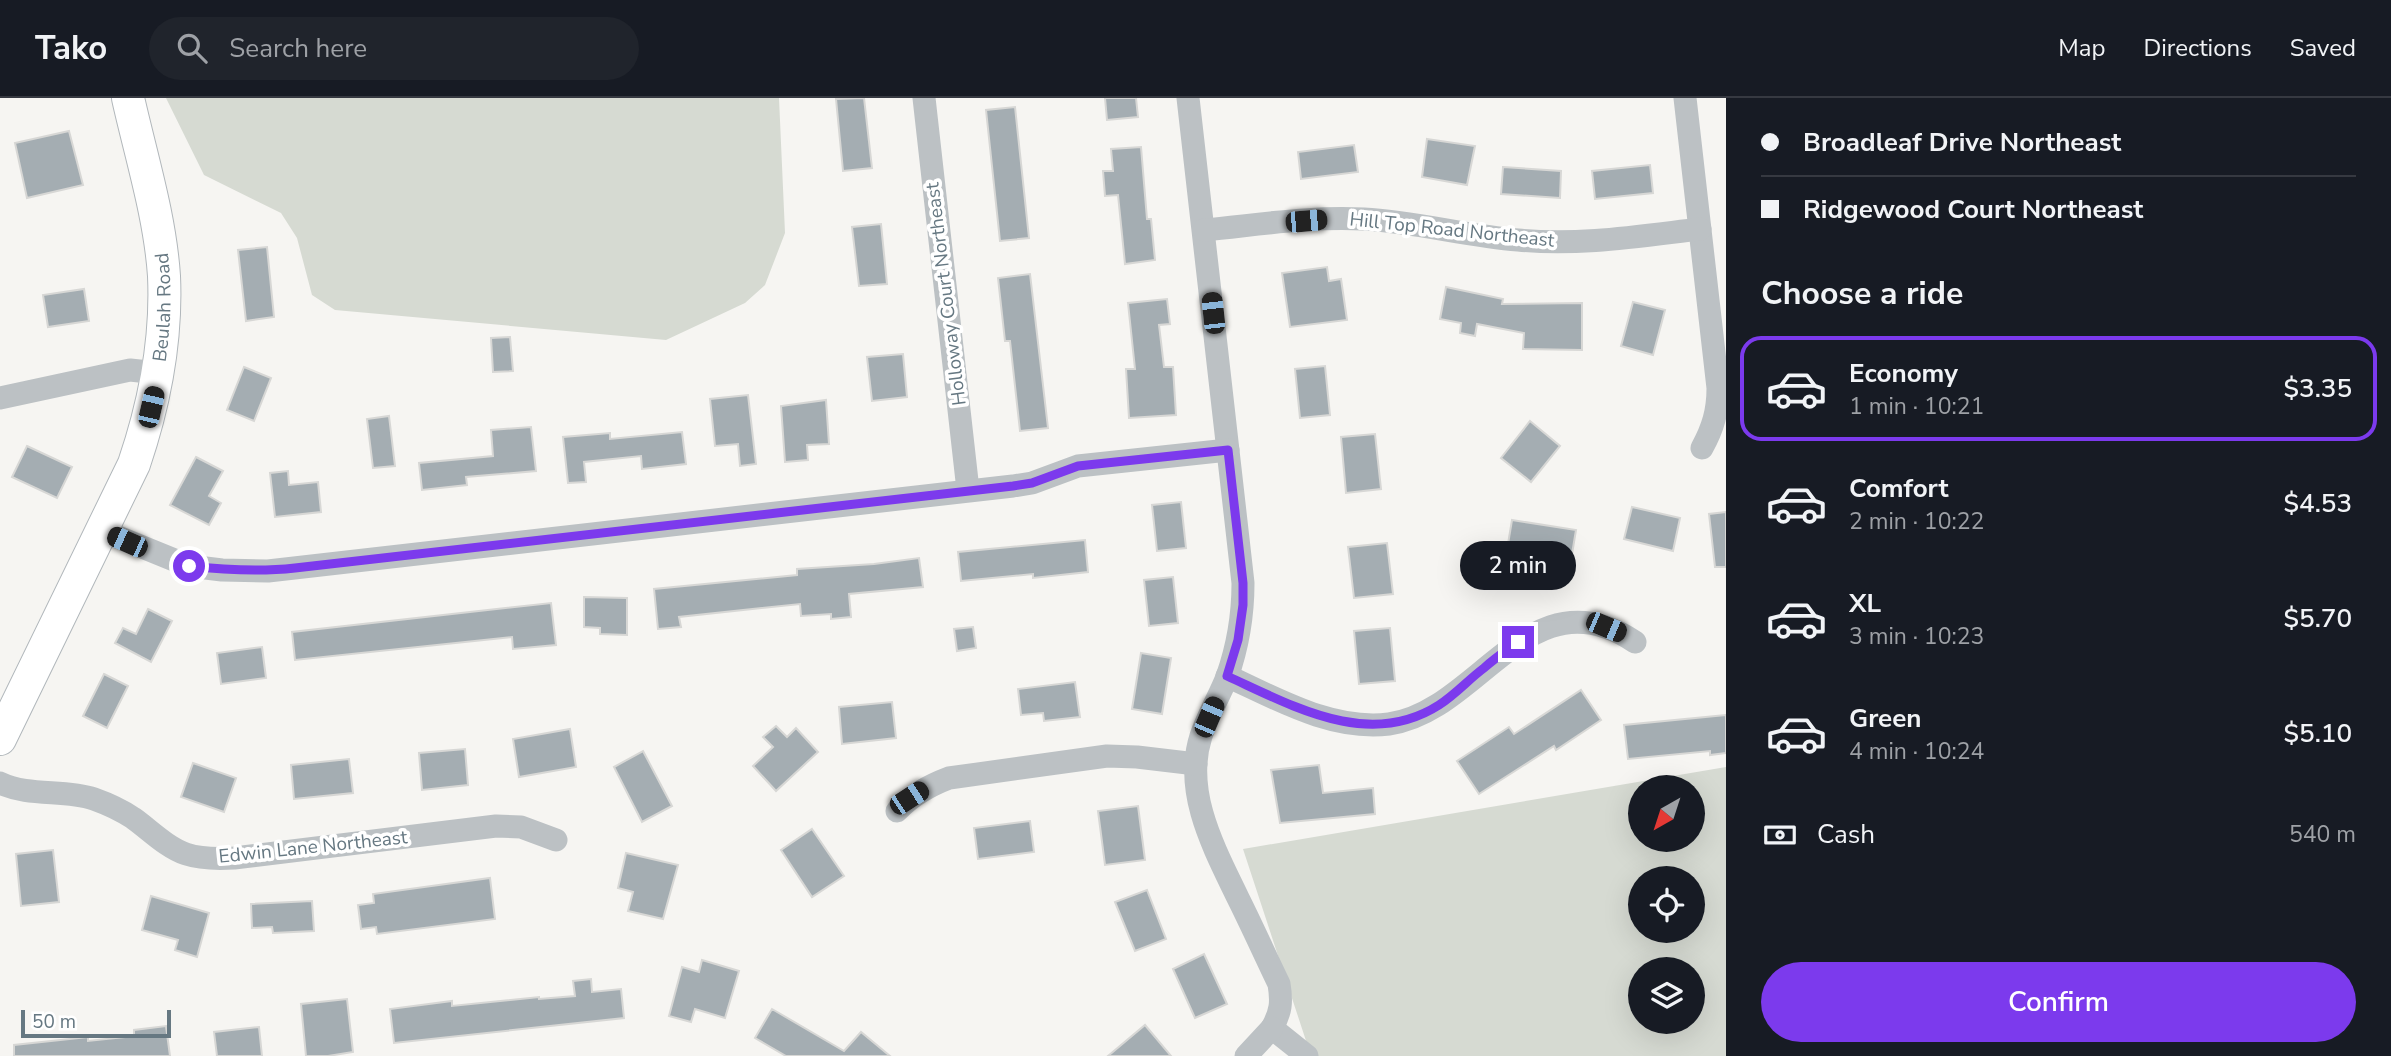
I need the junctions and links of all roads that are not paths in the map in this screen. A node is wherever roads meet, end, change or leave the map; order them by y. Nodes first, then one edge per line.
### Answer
1 (128, 98) edge
2 (924, 98) edge
3 (1188, 98) edge
4 (1685, 98) edge
5 (1700, 229) junction
6 (1204, 230) junction
7 (158, 373) junction
8 (0, 398) edge
9 (1702, 448) dead end
10 (1228, 450) junction
11 (968, 490) junction
12 (103, 531) junction
13 (1634, 642) dead end
14 (1227, 676) junction
15 (0, 738) edge
16 (1196, 764) junction
17 (0, 783) edge
18 (897, 811) dead end
19 (556, 840) dead end
20 (1272, 1028) junction
21 (1246, 1056) edge
22 (1307, 1056) edge

1 - 7 main road, Beulah Road
2 - 11 street, Holloway Court Northeast
3 - 6 street
4 - 5 street
5 - 6 street, Hill Top Road Northeast
5 - 9 street
6 - 10 street
7 - 8 street
7 - 12 main road, Beulah Road
10 - 11 street
10 - 14 street
11 - 12 street
12 - 15 main road, Beulah Road
13 - 14 street
14 - 16 street
16 - 18 street
16 - 20 street
17 - 19 street, Edwin Lane Northeast
20 - 21 street
20 - 22 street

